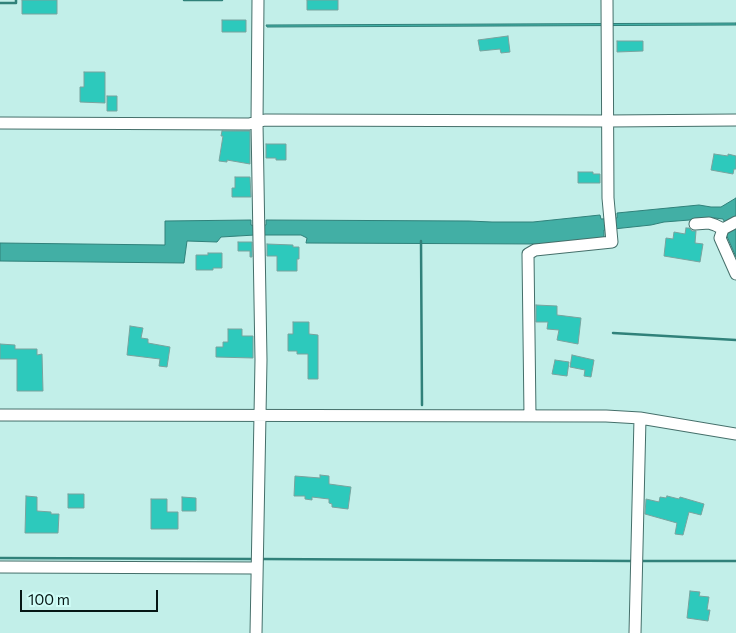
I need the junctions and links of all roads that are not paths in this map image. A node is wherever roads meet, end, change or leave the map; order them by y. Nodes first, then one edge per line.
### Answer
1 (258, 0) edge
2 (607, 0) edge
3 (736, 120) edge
4 (608, 121) junction
5 (0, 123) edge
6 (257, 123) junction
7 (736, 222) edge
8 (695, 224) dead end
9 (724, 228) junction
10 (736, 274) edge
11 (0, 415) edge
12 (260, 415) junction
13 (530, 416) junction
14 (640, 418) junction
15 (736, 434) edge
16 (256, 562) junction
17 (0, 567) edge
18 (256, 633) edge
19 (636, 633) edge

1 - 6 street
2 - 4 street
3 - 4 street
4 - 6 street
4 - 13 street
5 - 6 street
6 - 12 street
7 - 9 street
8 - 9 street
9 - 10 street
11 - 12 street
12 - 13 street
12 - 16 street
13 - 14 street
14 - 15 street
14 - 19 street
16 - 17 street
16 - 18 street

